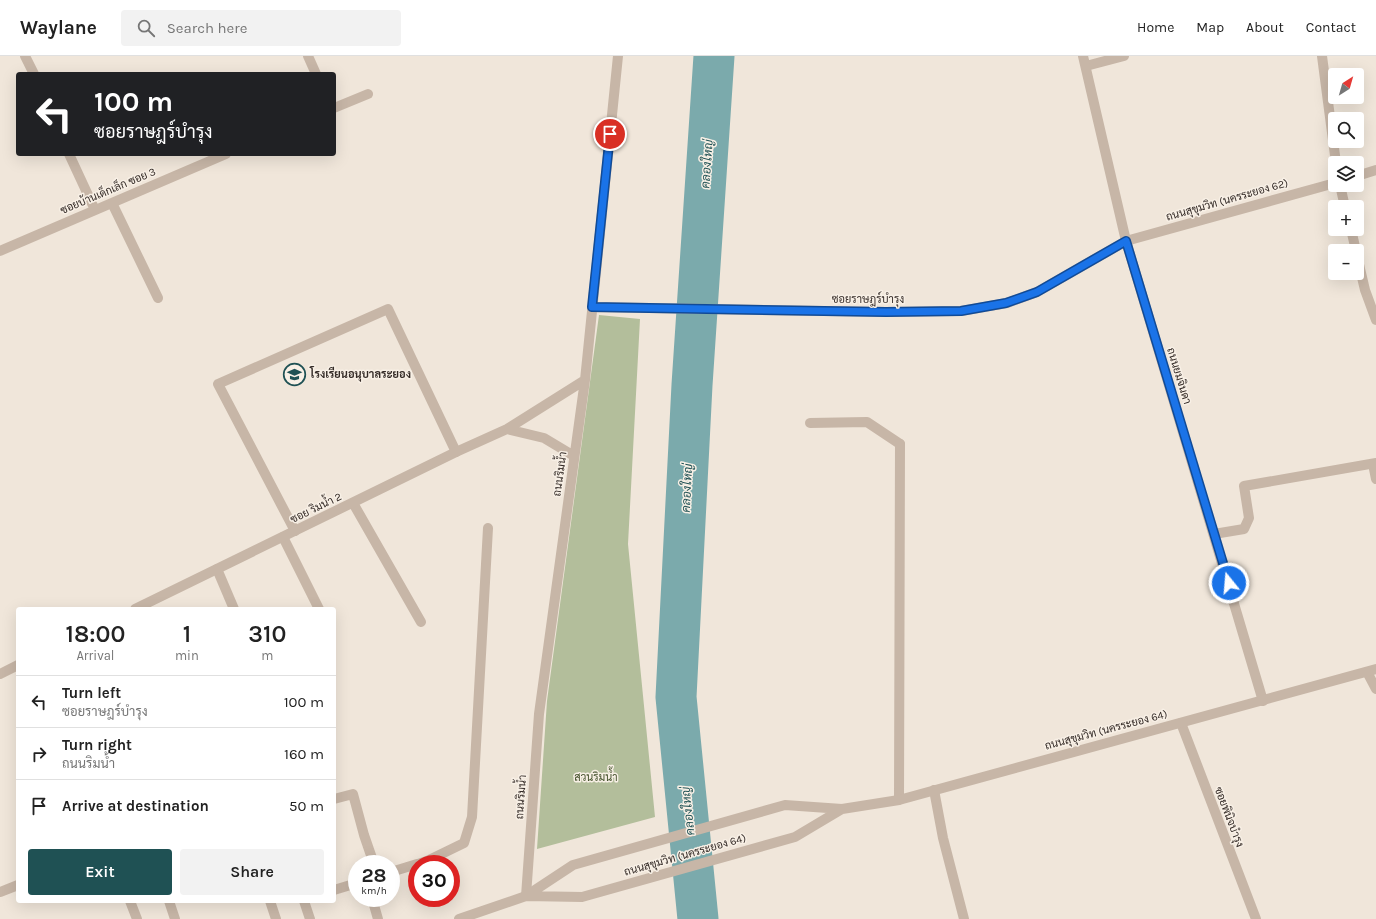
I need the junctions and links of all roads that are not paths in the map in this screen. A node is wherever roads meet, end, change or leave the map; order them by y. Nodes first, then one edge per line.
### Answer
1 (26, 56) edge
2 (308, 56) edge
3 (618, 56) edge
4 (1124, 56) edge
5 (1322, 56) edge
6 (1085, 61) edge
7 (33, 72) edge
8 (315, 72) edge
9 (368, 94) dead end
10 (336, 107) edge
11 (71, 156) edge
12 (221, 156) edge
13 (1335, 156) edge
14 (1376, 170) edge
15 (1364, 174) edge
16 (1328, 185) edge
17 (112, 202) junction
18 (95, 210) junction
19 (1126, 241) junction
20 (0, 251) edge
21 (1363, 280) edge
22 (158, 298) dead end
23 (592, 307) junction
24 (1376, 320) edge
25 (585, 380) junction
26 (810, 423) dead end
27 (508, 429) junction
28 (456, 452) junction
29 (574, 456) junction
30 (1375, 464) edge
31 (1376, 479) edge
32 (353, 503) junction
33 (488, 528) dead end
34 (295, 531) junction
35 (1214, 534) junction
36 (283, 537) junction
37 (217, 569) junction
38 (139, 607) edge
39 (233, 607) edge
40 (318, 607) edge
41 (421, 622) dead end
42 (16, 666) edge
43 (1371, 670) edge
44 (0, 674) edge
45 (1376, 689) edge
46 (1263, 701) junction
47 (1181, 723) junction
48 (934, 790) junction
49 (336, 798) edge
50 (898, 800) junction
51 (842, 809) junction
52 (371, 855) edge
53 (439, 855) edge
54 (16, 885) edge
55 (348, 886) edge
56 (336, 889) edge
57 (0, 892) edge
58 (526, 896) junction
59 (131, 903) edge
60 (172, 903) edge
61 (271, 903) edge
62 (305, 903) edge
63 (375, 907) edge
64 (137, 919) edge
65 (175, 919) edge
66 (276, 919) edge
67 (310, 919) edge
68 (378, 919) edge
69 (459, 919) edge
70 (964, 919) edge
71 (1256, 919) edge

1 - 7 street
2 - 8 street
3 - 23 street, ถนนริมน้ำ
4 - 6 street
5 - 13 street
6 - 19 street, ถนนยมจินดา
9 - 10 street
11 - 18 street
12 - 17 street, ซอยบ้านเด็กเล็ก ซอย 3
14 - 15 street
16 - 19 street, ถนนสุขุมวิท (นครระยอง 62)
17 - 18 street, ซอยบ้านเด็กเล็ก ซอย 3
17 - 22 street
18 - 20 street, ซอยบ้านเด็กเล็ก ซอย 3
19 - 23 street, ซอยราษฎร์บำรุง
19 - 35 street, ถนนยมจินดา
21 - 24 street
23 - 25 street, ถนนริมน้ำ
25 - 27 street, ซอย ริมน้ำ 2
25 - 29 street, ถนนริมน้ำ
26 - 50 street
27 - 28 street, ซอย ริมน้ำ 2
27 - 29 street
28 - 32 street, ซอย ริมน้ำ 2
28 - 34 street
29 - 58 street, ถนนริมน้ำ
30 - 31 street
30 - 35 street
32 - 34 street, ซอย ริมน้ำ 2
32 - 41 street
33 - 53 street
34 - 36 street, ซอย ริมน้ำ 2
35 - 46 street, ถนนยมจินดา
36 - 37 street, ซอย ริมน้ำ 2
36 - 40 street
37 - 38 street, ซอย ริมน้ำ 2
37 - 39 street
42 - 44 street
43 - 45 street
43 - 46 street, ถนนสุขุมวิท (นครระยอง 64)
46 - 47 street, ถนนสุขุมวิท (นครระยอง 64)
47 - 48 street, ถนนสุขุมวิท (นครระยอง 64)
47 - 71 street, ซอยพินิจบำรุง
48 - 50 street, ถนนสุขุมวิท (นครระยอง 64)
48 - 70 street
49 - 52 street
50 - 51 street, ถนนสุขุมวิท (นครระยอง 64)
51 - 58 street, ถนนสุขุมวิท (นครระยอง 64)
51 - 58 street, ถนนสุขุมวิท (นครระยอง 64)
54 - 57 street
55 - 56 street
58 - 69 street, ถนนสุขุมวิท (นครระยอง 64)
59 - 64 street
60 - 65 street
61 - 66 street
62 - 67 street
63 - 68 street

